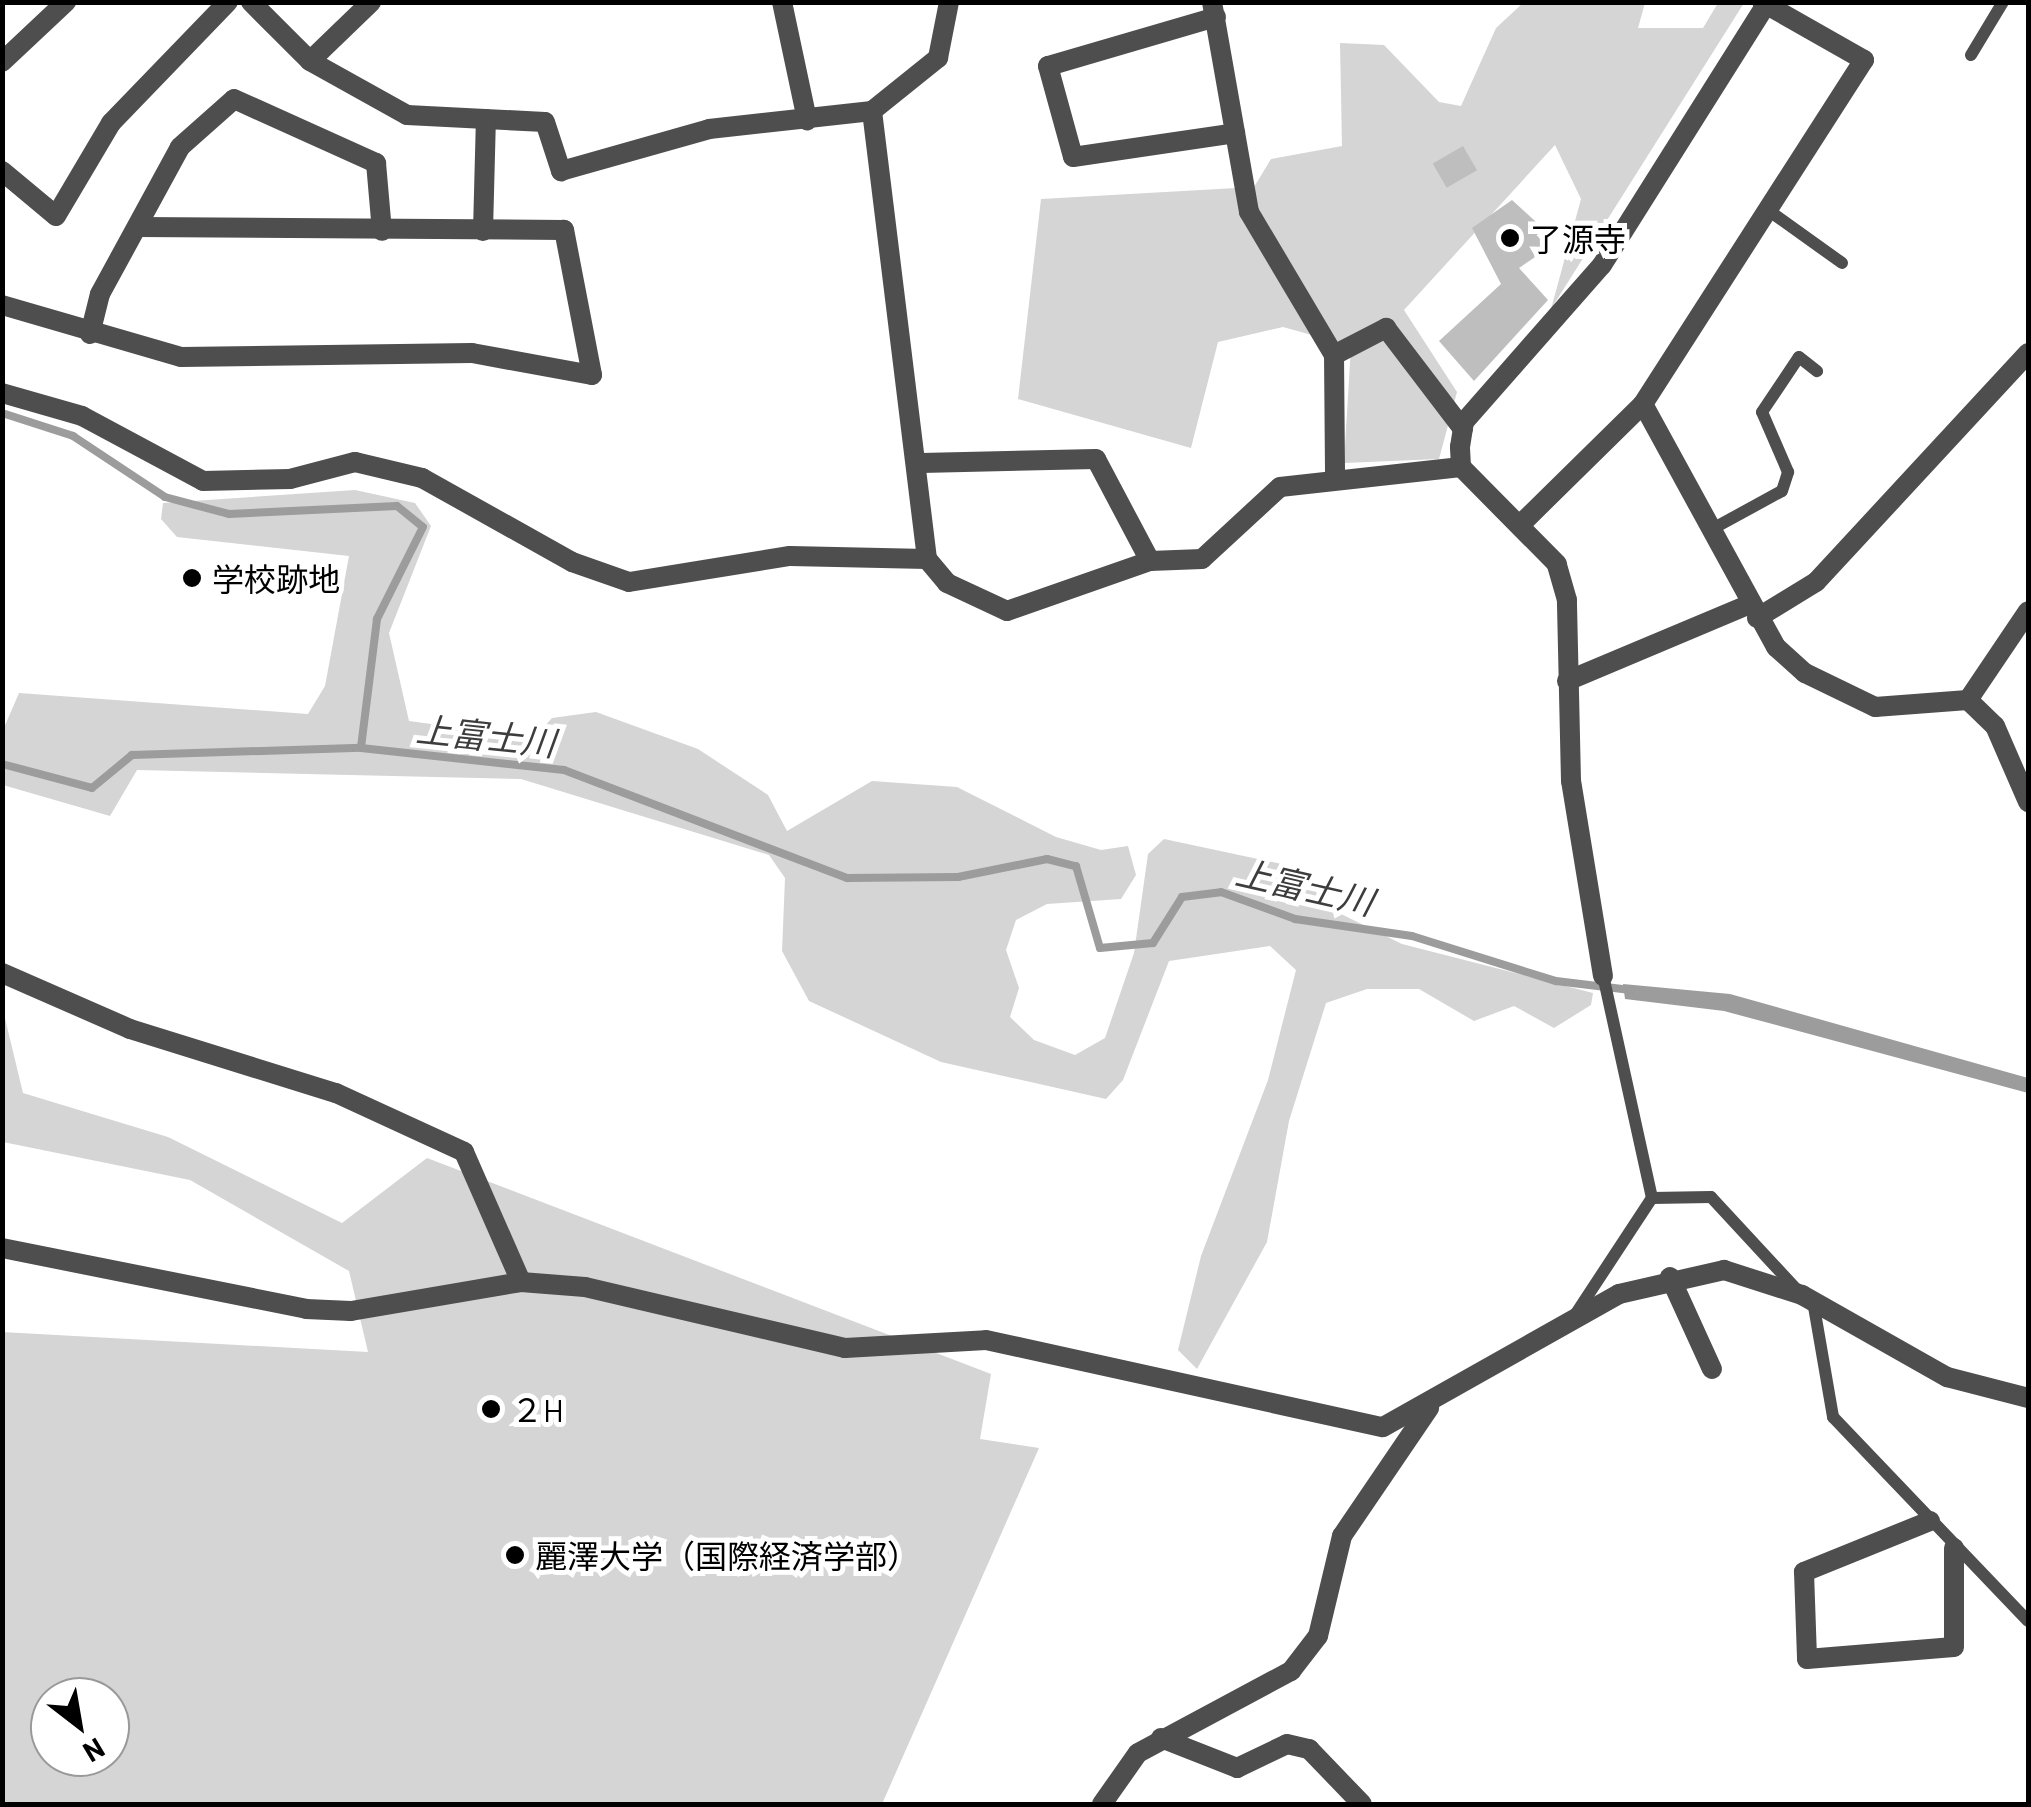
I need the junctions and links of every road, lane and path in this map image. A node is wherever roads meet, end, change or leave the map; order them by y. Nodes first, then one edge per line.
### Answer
1 (66, 2) edge
2 (228, 2) edge
3 (251, 2) edge
4 (372, 2) edge
5 (782, 2) edge
6 (949, 2) edge
7 (2004, 2) edge
8 (1764, 4) edge
9 (1214, 10) edge
10 (1971, 55) dead end
11 (310, 61) junction
12 (2, 62) edge
13 (872, 112) junction
14 (486, 119) junction
15 (806, 120) junction
16 (1235, 133) junction
17 (2, 170) edge
18 (1768, 210) junction
19 (139, 227) junction
20 (483, 230) junction
21 (382, 231) junction
22 (1842, 263) dead end
23 (2, 305) edge
24 (90, 334) junction
25 (2028, 353) edge
26 (1334, 355) junction
27 (1818, 371) dead end
28 (2, 392) edge
29 (1643, 404) junction
30 (1463, 429) junction
31 (920, 463) junction
32 (1461, 468) junction
33 (1335, 478) junction
34 (1524, 521) junction
35 (1714, 528) junction
36 (927, 558) junction
37 (1150, 560) junction
38 (1753, 611) junction
39 (2028, 611) edge
40 (1568, 681) junction
41 (1968, 700) junction
42 (2028, 755) edge
43 (2014, 777) junction
44 (2028, 802) edge
45 (2, 973) edge
46 (1603, 976) joint
47 (1652, 1198) junction
48 (2, 1248) edge
49 (1670, 1277) junction
50 (522, 1282) junction
51 (1808, 1298) junction
52 (1573, 1318) junction
53 (1712, 1369) dead end
54 (2028, 1398) edge
55 (1430, 1406) junction
56 (1930, 1520) junction
57 (1954, 1548) junction
58 (2028, 1620) edge
59 (1161, 1738) junction
60 (1102, 1804) edge
61 (1362, 1804) edge

1 - 12 street
2 - 17 street
3 - 11 street
4 - 11 street
5 - 15 street
6 - 13 street
7 - 10 lane
8 - 18 street
8 - 30 street
9 - 16 street
9 - 16 street
11 - 14 street
13 - 15 street
13 - 31 street
14 - 15 street
14 - 20 street
16 - 26 street
18 - 22 lane
18 - 29 street
19 - 21 street
19 - 21 street
19 - 24 street
20 - 21 street
20 - 24 street
23 - 24 street
25 - 38 street
26 - 30 street
26 - 33 street
27 - 35 lane
28 - 36 street
29 - 34 street
29 - 35 street
30 - 32 street
31 - 36 street
31 - 37 street
32 - 33 street
32 - 34 street
33 - 37 street
34 - 40 street
35 - 38 street
36 - 37 street
38 - 40 street
38 - 41 street
39 - 41 street
40 - 46 street
41 - 43 street
42 - 43 street
43 - 44 street
45 - 50 street
46 - 47 lane
47 - 51 lane
47 - 52 lane
48 - 50 street
49 - 51 street
49 - 52 street
49 - 53 street
50 - 55 street
51 - 54 street
51 - 56 lane
52 - 55 street
55 - 59 street
56 - 57 lane
56 - 57 street
57 - 58 lane
59 - 60 street
59 - 61 street

